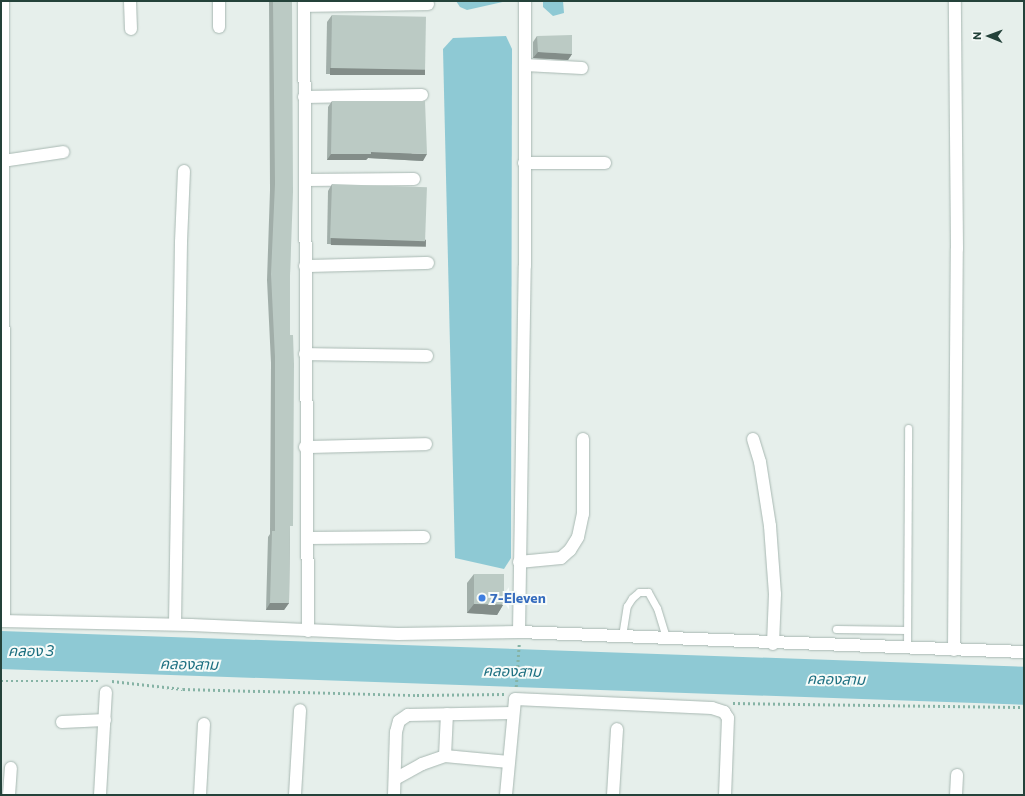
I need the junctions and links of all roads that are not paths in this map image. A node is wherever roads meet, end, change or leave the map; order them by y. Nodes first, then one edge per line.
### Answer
1 (3, 1) edge
2 (130, 1) edge
3 (219, 1) edge
4 (525, 1) edge
5 (955, 1) edge
6 (304, 3) edge
7 (428, 4) dead end
8 (219, 27) dead end
9 (131, 29) dead end
10 (525, 65) junction
11 (582, 68) dead end
12 (422, 95) dead end
13 (304, 97) junction
14 (63, 152) dead end
15 (3, 161) junction
16 (524, 163) junction
17 (605, 163) dead end
18 (184, 171) dead end
19 (414, 179) dead end
20 (304, 180) junction
21 (428, 263) dead end
22 (305, 266) junction
23 (305, 354) junction
24 (427, 356) dead end
25 (908, 428) dead end
26 (583, 439) dead end
27 (753, 439) dead end
28 (426, 444) dead end
29 (305, 447) junction
30 (424, 537) dead end
31 (308, 538) junction
32 (519, 562) junction
33 (2, 620) edge
34 (176, 624) junction
35 (836, 629) dead end
36 (907, 630) junction
37 (308, 631) junction
38 (519, 632) junction
39 (622, 636) junction
40 (666, 638) junction
41 (773, 644) junction
42 (907, 648) junction
43 (954, 650) junction
44 (1024, 652) edge
45 (106, 692) dead end
46 (300, 710) dead end
47 (513, 713) junction
48 (447, 714) junction
49 (104, 720) junction
50 (62, 722) dead end
51 (204, 724) dead end
52 (617, 729) dead end
53 (445, 756) junction
54 (509, 762) junction
55 (11, 768) dead end
56 (957, 775) dead end
57 (395, 779) junction
58 (9, 795) edge
59 (100, 795) edge
60 (200, 795) edge
61 (295, 795) edge
62 (394, 795) edge
63 (506, 795) edge
64 (613, 795) edge
65 (725, 795) edge
66 (956, 795) edge

1 - 15 street
2 - 9 street
3 - 8 street
4 - 10 street
5 - 43 street
6 - 7 street
6 - 13 street
10 - 11 street
10 - 16 street
12 - 13 street
13 - 20 street
14 - 15 street
15 - 33 street
16 - 17 street
16 - 32 street
18 - 34 street
19 - 20 street
20 - 22 street
21 - 22 street
22 - 23 street
23 - 24 street
23 - 29 street
25 - 36 lane
26 - 32 street
27 - 41 street
28 - 29 street
29 - 31 street
30 - 31 street
31 - 37 street
32 - 38 street
33 - 34 street
34 - 37 street
35 - 36 lane
36 - 42 lane
37 - 38 street
38 - 39 street
39 - 40 street
39 - 40 lane
40 - 41 street
41 - 42 street
42 - 43 street
43 - 44 street
45 - 49 street
46 - 61 street
47 - 48 street
47 - 54 street
47 - 65 street
48 - 53 street
48 - 57 street
49 - 50 street
49 - 59 street
51 - 60 street
52 - 64 street
53 - 54 street
53 - 57 street
54 - 63 street
55 - 58 street
56 - 66 street
57 - 62 street

